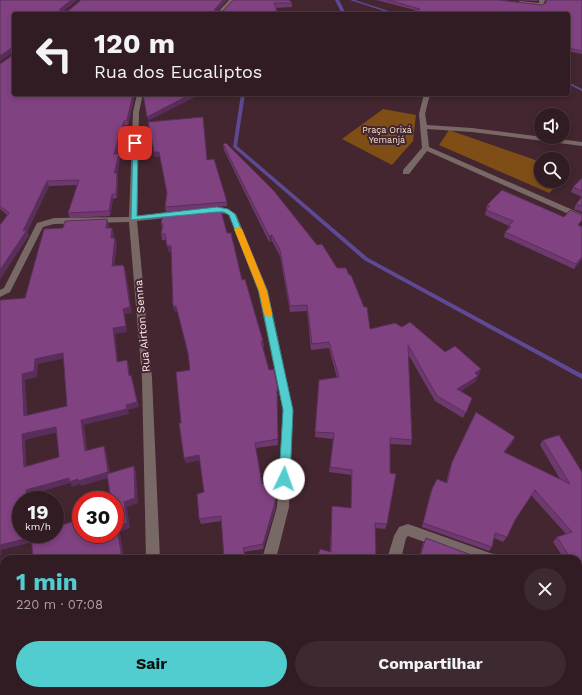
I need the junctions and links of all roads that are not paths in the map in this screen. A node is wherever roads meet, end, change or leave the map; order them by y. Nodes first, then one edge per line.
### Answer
1 (232, 0) edge
2 (542, 0) edge
3 (512, 2) edge
4 (221, 12) edge
5 (140, 96) edge
6 (426, 96) edge
7 (424, 126) junction
8 (582, 144) edge
9 (426, 148) junction
10 (406, 172) dead end
11 (582, 217) edge
12 (133, 219) junction
13 (0, 294) edge
14 (153, 555) edge
15 (270, 555) edge
16 (395, 555) edge
17 (479, 555) edge

1 - 4 street
2 - 3 street
5 - 12 street, Rua Airton Senna
6 - 7 street
7 - 8 street
7 - 9 street
9 - 10 street
9 - 11 street
12 - 13 street
12 - 14 street, Rua Airton Senna
12 - 15 street
16 - 17 street

